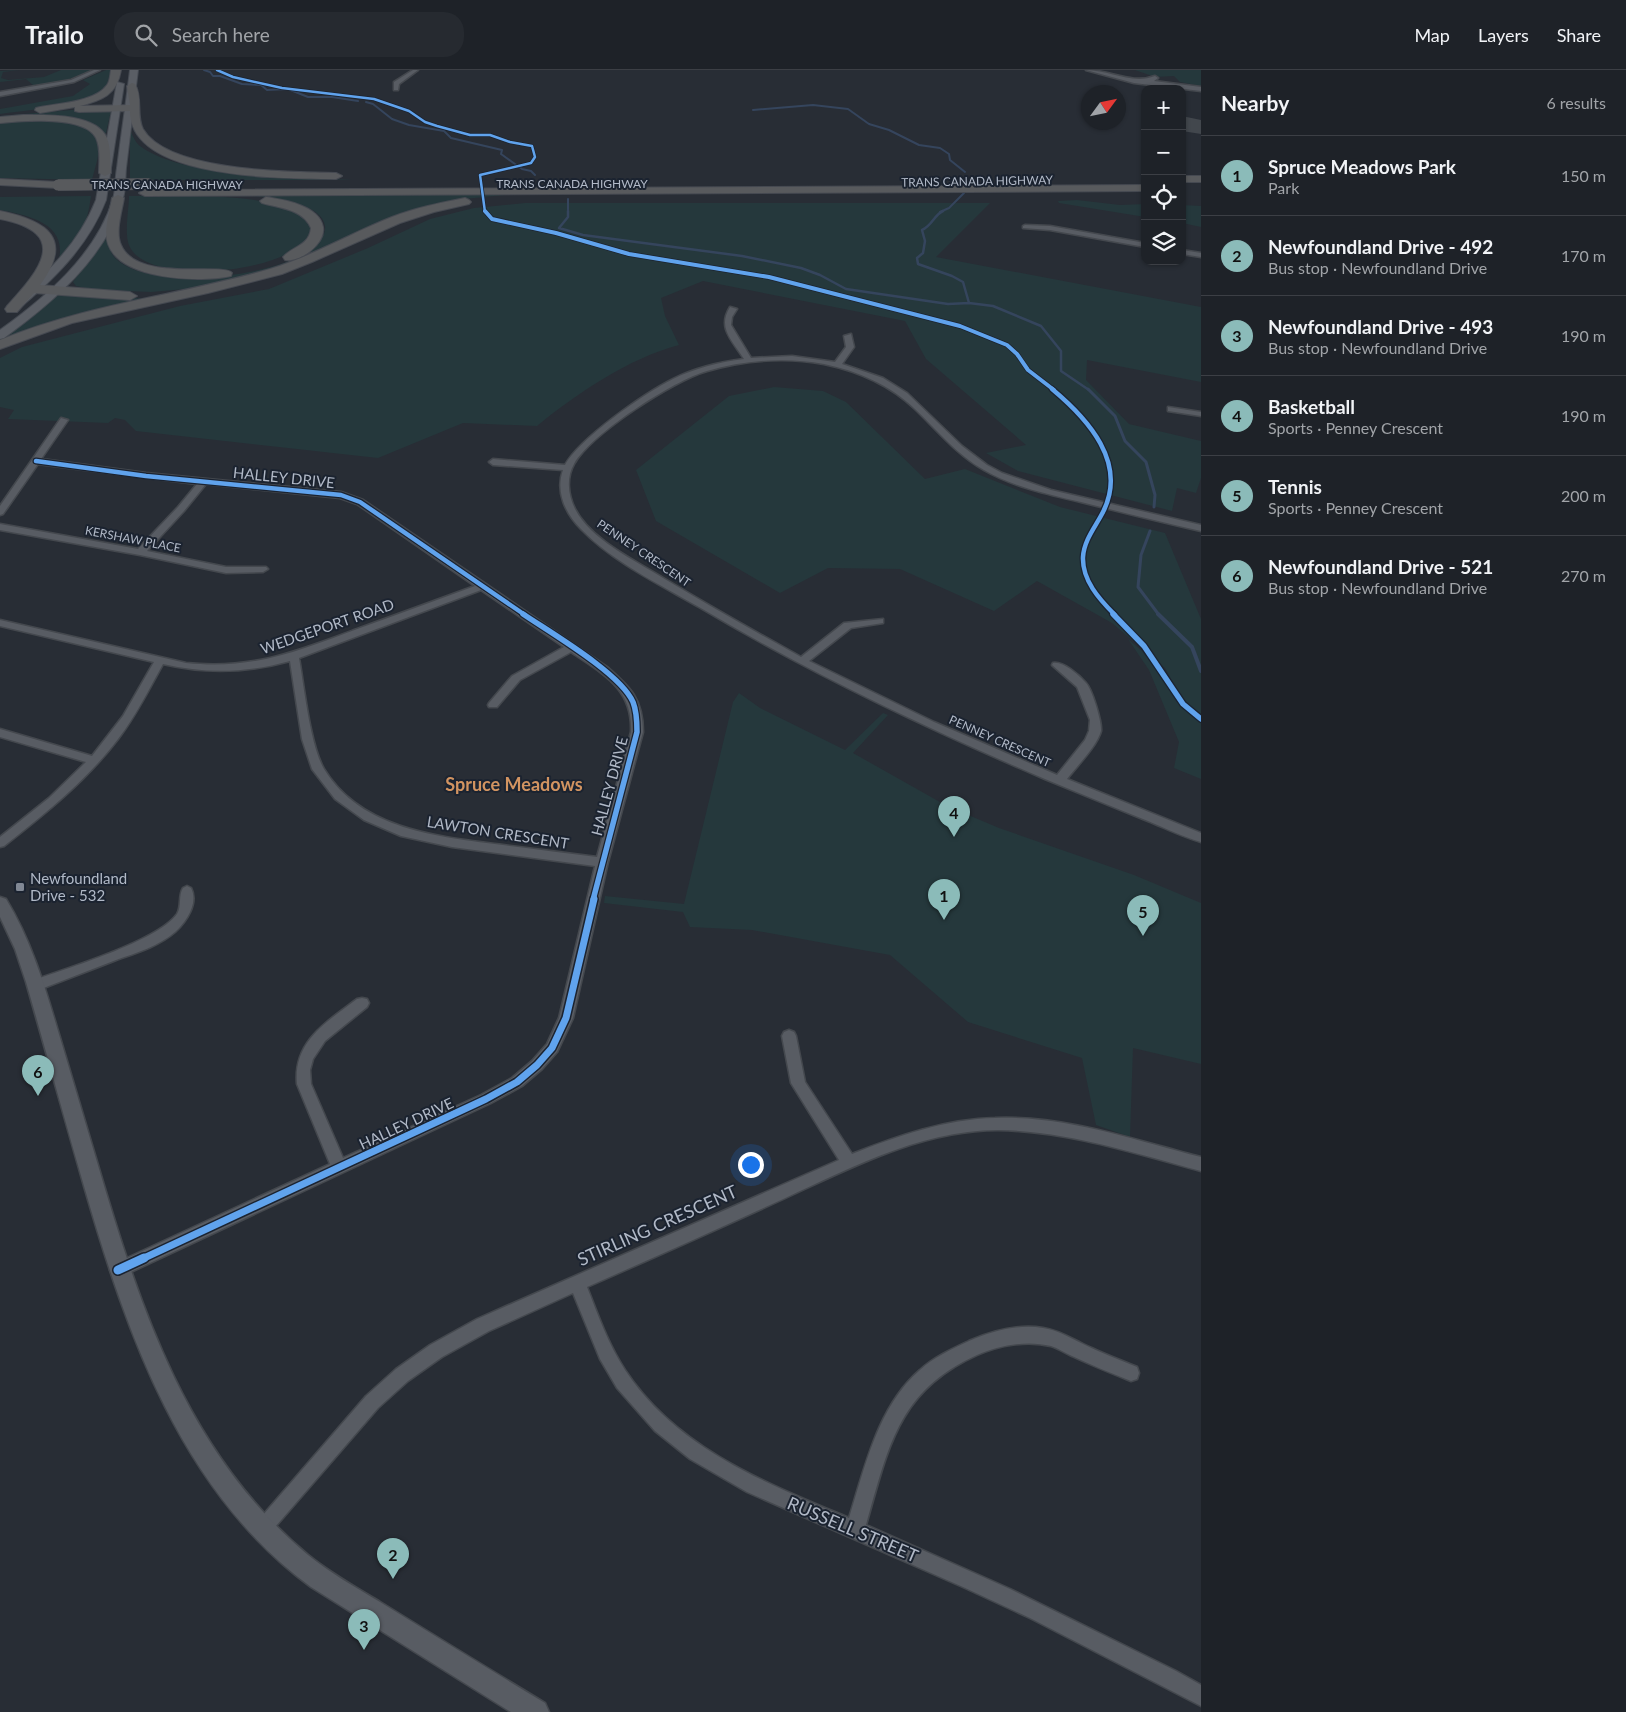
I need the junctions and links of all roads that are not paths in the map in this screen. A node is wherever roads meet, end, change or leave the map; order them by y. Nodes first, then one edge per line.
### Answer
1 (98, 70) edge
2 (116, 70) edge
3 (122, 70) edge
4 (134, 70) edge
5 (416, 70) edge
6 (1089, 70) edge
7 (1107, 70) edge
8 (1128, 72) joint
9 (1147, 74) dead end
10 (1155, 75) edge
11 (1122, 78) junction
12 (1144, 82) junction
13 (132, 86) junction
14 (1201, 88) edge
15 (396, 89) dead end
16 (0, 94) edge
17 (115, 108) junction
18 (130, 108) junction
19 (32, 111) junction
20 (0, 116) edge
21 (0, 120) edge
22 (105, 173) junction
23 (343, 177) dead end
24 (1141, 179) edge
25 (1186, 179) edge
26 (1201, 179) edge
27 (467, 180) dead end
28 (523, 183) junction
29 (0, 184) edge
30 (147, 188) junction
31 (1141, 188) edge
32 (1186, 188) edge
33 (1201, 188) edge
34 (56, 189) junction
35 (671, 190) junction
36 (0, 194) edge
37 (118, 198) junction
38 (0, 215) edge
39 (1025, 227) dead end
40 (1141, 244) edge
41 (1186, 253) edge
42 (1201, 255) edge
43 (35, 289) junction
44 (55, 291) junction
45 (192, 292) junction
46 (12, 309) junction
47 (733, 309) dead end
48 (0, 318) edge
49 (0, 335) edge
50 (848, 336) dead end
51 (0, 345) edge
52 (748, 359) junction
53 (837, 365) junction
54 (1171, 409) dead end
55 (1201, 414) edge
56 (64, 420) dead end
57 (36, 461) junction
58 (493, 462) dead end
59 (566, 468) junction
60 (203, 482) junction
61 (0, 512) edge
62 (0, 528) edge
63 (1201, 528) edge
64 (140, 552) junction
65 (263, 568) dead end
66 (483, 586) junction
67 (879, 621) dead end
68 (0, 623) edge
69 (572, 647) junction
70 (294, 656) junction
71 (160, 660) junction
72 (802, 661) junction
73 (1057, 665) dead end
74 (493, 705) dead end
75 (0, 733) edge
76 (94, 761) junction
77 (1059, 781) junction
78 (1201, 838) edge
79 (0, 843) edge
80 (602, 862) junction
81 (187, 891) dead end
82 (0, 903) edge
83 (36, 985) junction
84 (362, 1003) dead end
85 (789, 1036) dead end
86 (849, 1163) junction
87 (1201, 1164) edge
88 (339, 1168) junction
89 (118, 1270) junction
90 (577, 1283) junction
91 (1131, 1374) dead end
92 (263, 1528) junction
93 (855, 1530) junction
94 (1201, 1696) edge
95 (536, 1712) edge

1 - 16 street
2 - 19 highway
3 - 17 main road
4 - 13 main road
5 - 15 street
6 - 11 street
7 - 8 street
8 - 11 street
9 - 10 street
10 - 12 street
10 - 14 street
11 - 12 street
12 - 14 street
13 - 18 main road
13 - 23 highway
17 - 18 highway
17 - 19 highway
17 - 22 main road
18 - 37 main road
19 - 20 highway
21 - 22 highway
22 - 43 main road
24 - 28 highway, TRANS CANADA HIGHWAY
25 - 26 highway
27 - 28 highway
28 - 30 highway, TRANS CANADA HIGHWAY
29 - 34 highway, TRANS CANADA HIGHWAY
30 - 34 highway, TRANS CANADA HIGHWAY
30 - 35 highway, TRANS CANADA HIGHWAY
30 - 37 highway
31 - 35 highway, TRANS CANADA HIGHWAY
32 - 33 highway
34 - 36 highway, TRANS CANADA HIGHWAY
35 - 45 highway
37 - 44 main road
38 - 46 highway
39 - 40 street
41 - 42 street
43 - 44 highway
43 - 46 main road
44 - 45 highway
44 - 49 main road
45 - 51 highway
46 - 48 main road
47 - 52 street
50 - 53 street
52 - 53 street
52 - 59 street
53 - 63 street
54 - 55 street
56 - 57 street
57 - 60 street, HALLEY DRIVE
57 - 61 street
58 - 59 street
59 - 72 street, PENNEY CRESCENT
60 - 64 street
60 - 66 street, HALLEY DRIVE
62 - 64 street, KERSHAW PLACE
64 - 65 street, KERSHAW PLACE
66 - 69 street, HALLEY DRIVE
66 - 70 street, WEDGEPORT ROAD
67 - 72 street
68 - 71 street, WEDGEPORT ROAD
69 - 74 street
69 - 80 street, HALLEY DRIVE
70 - 71 street, WEDGEPORT ROAD
70 - 80 street, LAWTON CRESCENT
71 - 76 street
72 - 77 street, PENNEY CRESCENT
73 - 77 street
75 - 76 street
76 - 79 street
77 - 78 street, PENNEY CRESCENT
80 - 88 street, HALLEY DRIVE
81 - 83 street
82 - 83 street
83 - 89 street
84 - 88 street
85 - 86 street
86 - 87 street, STIRLING CRESCENT
86 - 90 street, STIRLING CRESCENT
88 - 89 street, HALLEY DRIVE
89 - 92 street
90 - 92 street, STIRLING CRESCENT
90 - 93 street, RUSSELL STREET
91 - 93 street
92 - 95 street
93 - 94 street, RUSSELL STREET

